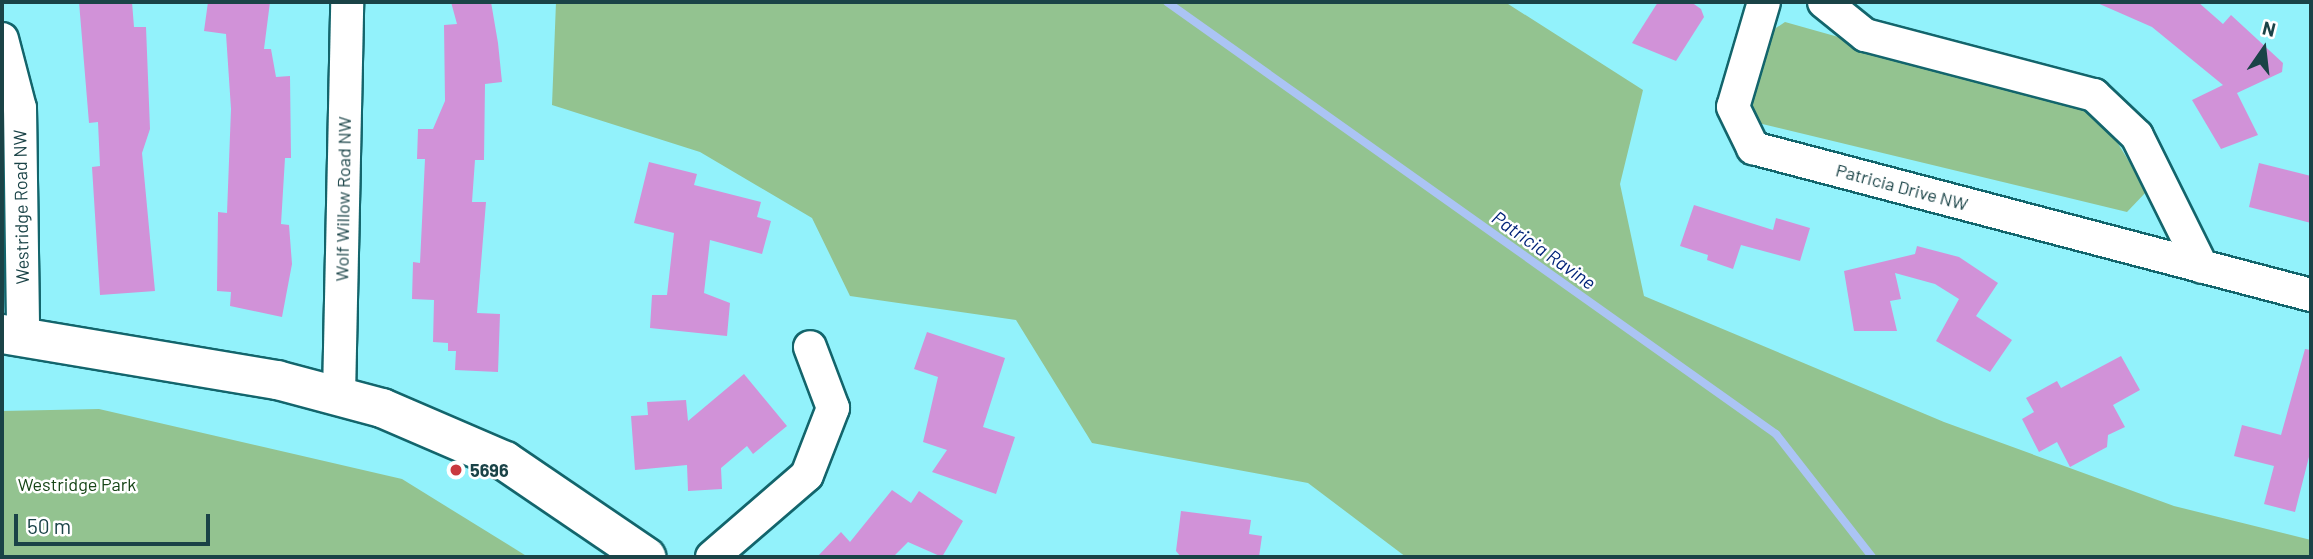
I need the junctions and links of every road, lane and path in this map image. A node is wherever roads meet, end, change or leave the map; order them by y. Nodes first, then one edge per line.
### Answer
1 (346, 2) edge
2 (1764, 2) edge
3 (1824, 2) edge
4 (2, 39) edge
5 (2202, 267) junction
6 (2311, 295) edge
7 (12, 335) edge
8 (810, 347) dead end
9 (338, 396) junction
10 (646, 557) edge
11 (712, 557) edge

1 - 9 street, Wolf Willow Road NW
2 - 5 street, Patricia Drive NW
3 - 5 street
4 - 7 street, Westridge Road NW
5 - 6 street, Patricia Drive NW
7 - 9 street
8 - 11 street
9 - 10 street

